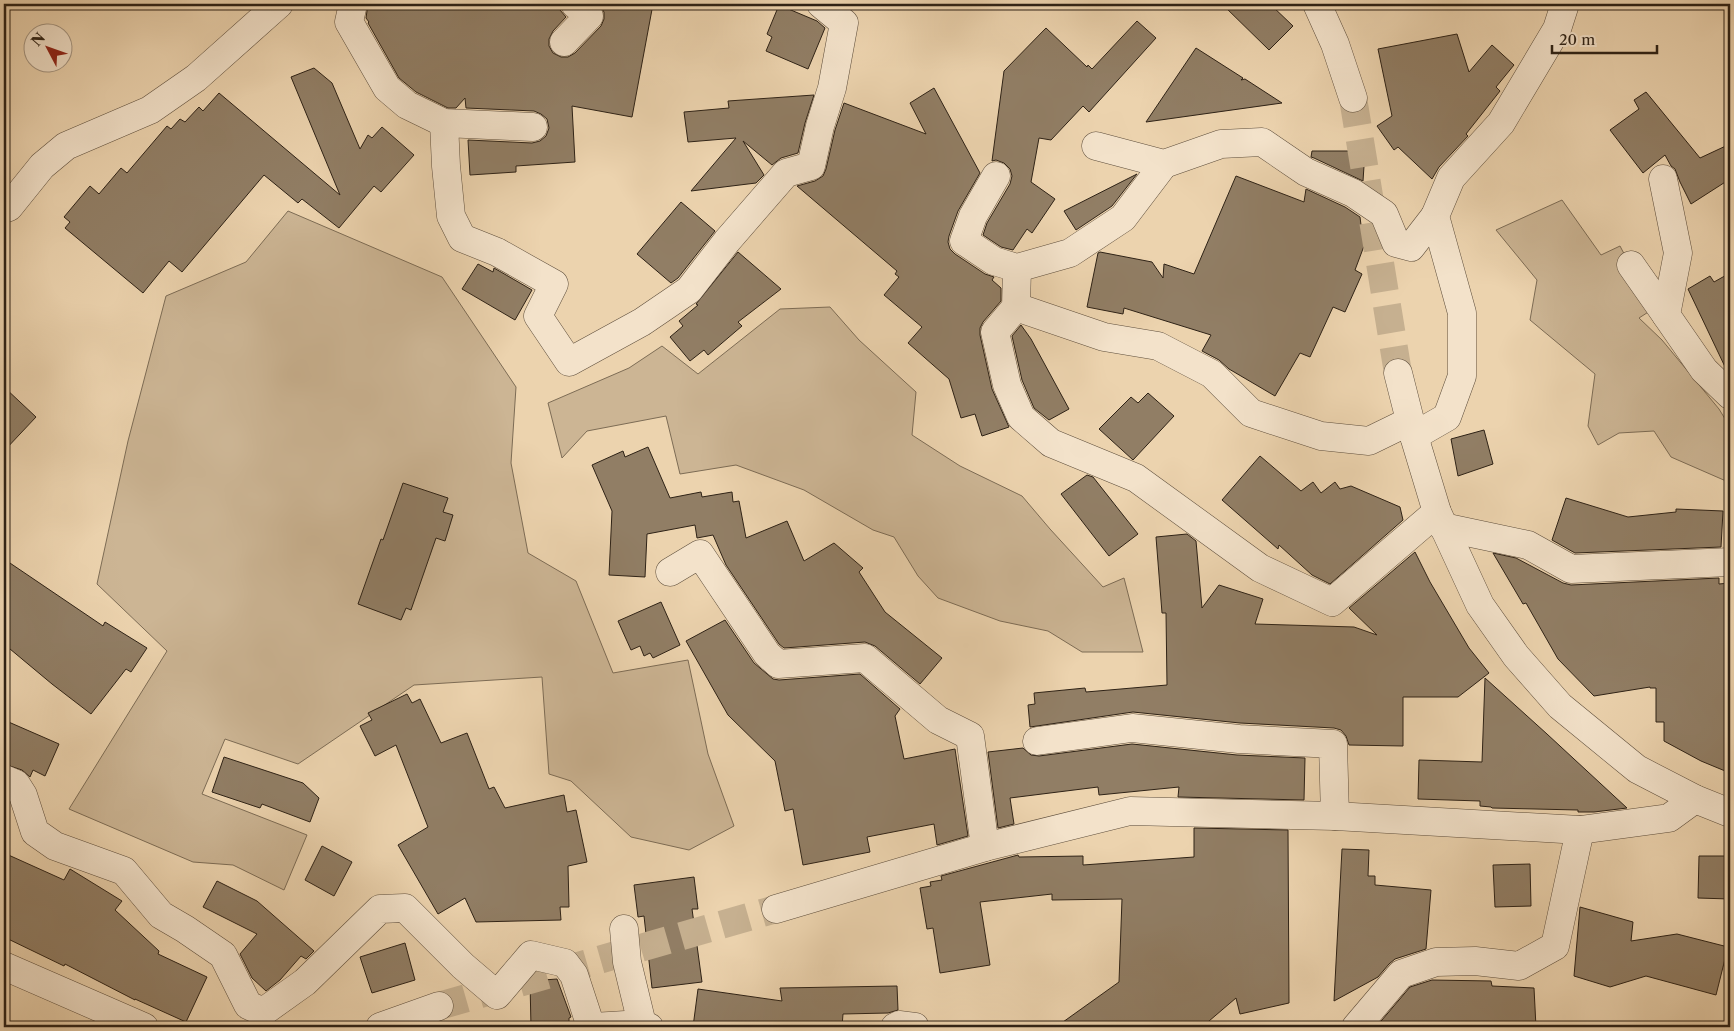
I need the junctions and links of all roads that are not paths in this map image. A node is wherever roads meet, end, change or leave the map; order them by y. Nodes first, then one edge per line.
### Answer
1 (280, 4) edge
2 (352, 4) edge
3 (575, 4) edge
4 (821, 4) edge
5 (1317, 4) edge
6 (1565, 4) edge
7 (564, 42) dead end
8 (1353, 98) tunnel mouth
9 (444, 123) junction
10 (533, 127) dead end
11 (1096, 146) dead end
12 (1164, 164) junction
13 (996, 176) dead end
14 (1663, 179) dead end
15 (4, 209) edge
16 (1435, 216) junction
17 (1631, 265) dead end
18 (1017, 268) junction
19 (1016, 307) junction
20 (1666, 315) junction
21 (1398, 373) tunnel mouth
22 (1730, 395) edge
23 (1412, 428) junction
24 (1440, 519) junction
25 (1730, 562) edge
26 (670, 572) dead end
27 (1037, 741) dead end
28 (4, 779) edge
29 (1695, 799) junction
30 (1730, 813) edge
31 (1334, 816) junction
32 (1580, 830) junction
33 (985, 847) junction
34 (776, 909) tunnel mouth
35 (624, 929) dead end
36 (4, 966) edge
37 (439, 1006) tunnel mouth
38 (645, 1026) edge
39 (144, 1027) edge
40 (380, 1027) edge
41 (592, 1027) edge
42 (894, 1027) edge
43 (915, 1027) edge
44 (1356, 1027) edge

1 - 15 street
2 - 9 street
3 - 7 street
4 - 9 street
5 - 8 street
6 - 16 street
9 - 10 street
11 - 12 street
12 - 16 street
12 - 18 street
13 - 18 street
14 - 20 street
16 - 23 street
17 - 20 street
18 - 19 street
19 - 23 street
19 - 24 street
20 - 22 street
21 - 23 street
23 - 24 street
24 - 25 street
24 - 29 street
26 - 33 street
27 - 31 street
28 - 41 street
29 - 30 street
29 - 32 street
31 - 32 street
31 - 33 street
32 - 44 street
33 - 34 street
35 - 38 street
36 - 39 street
37 - 40 street
38 - 41 street
42 - 43 street

